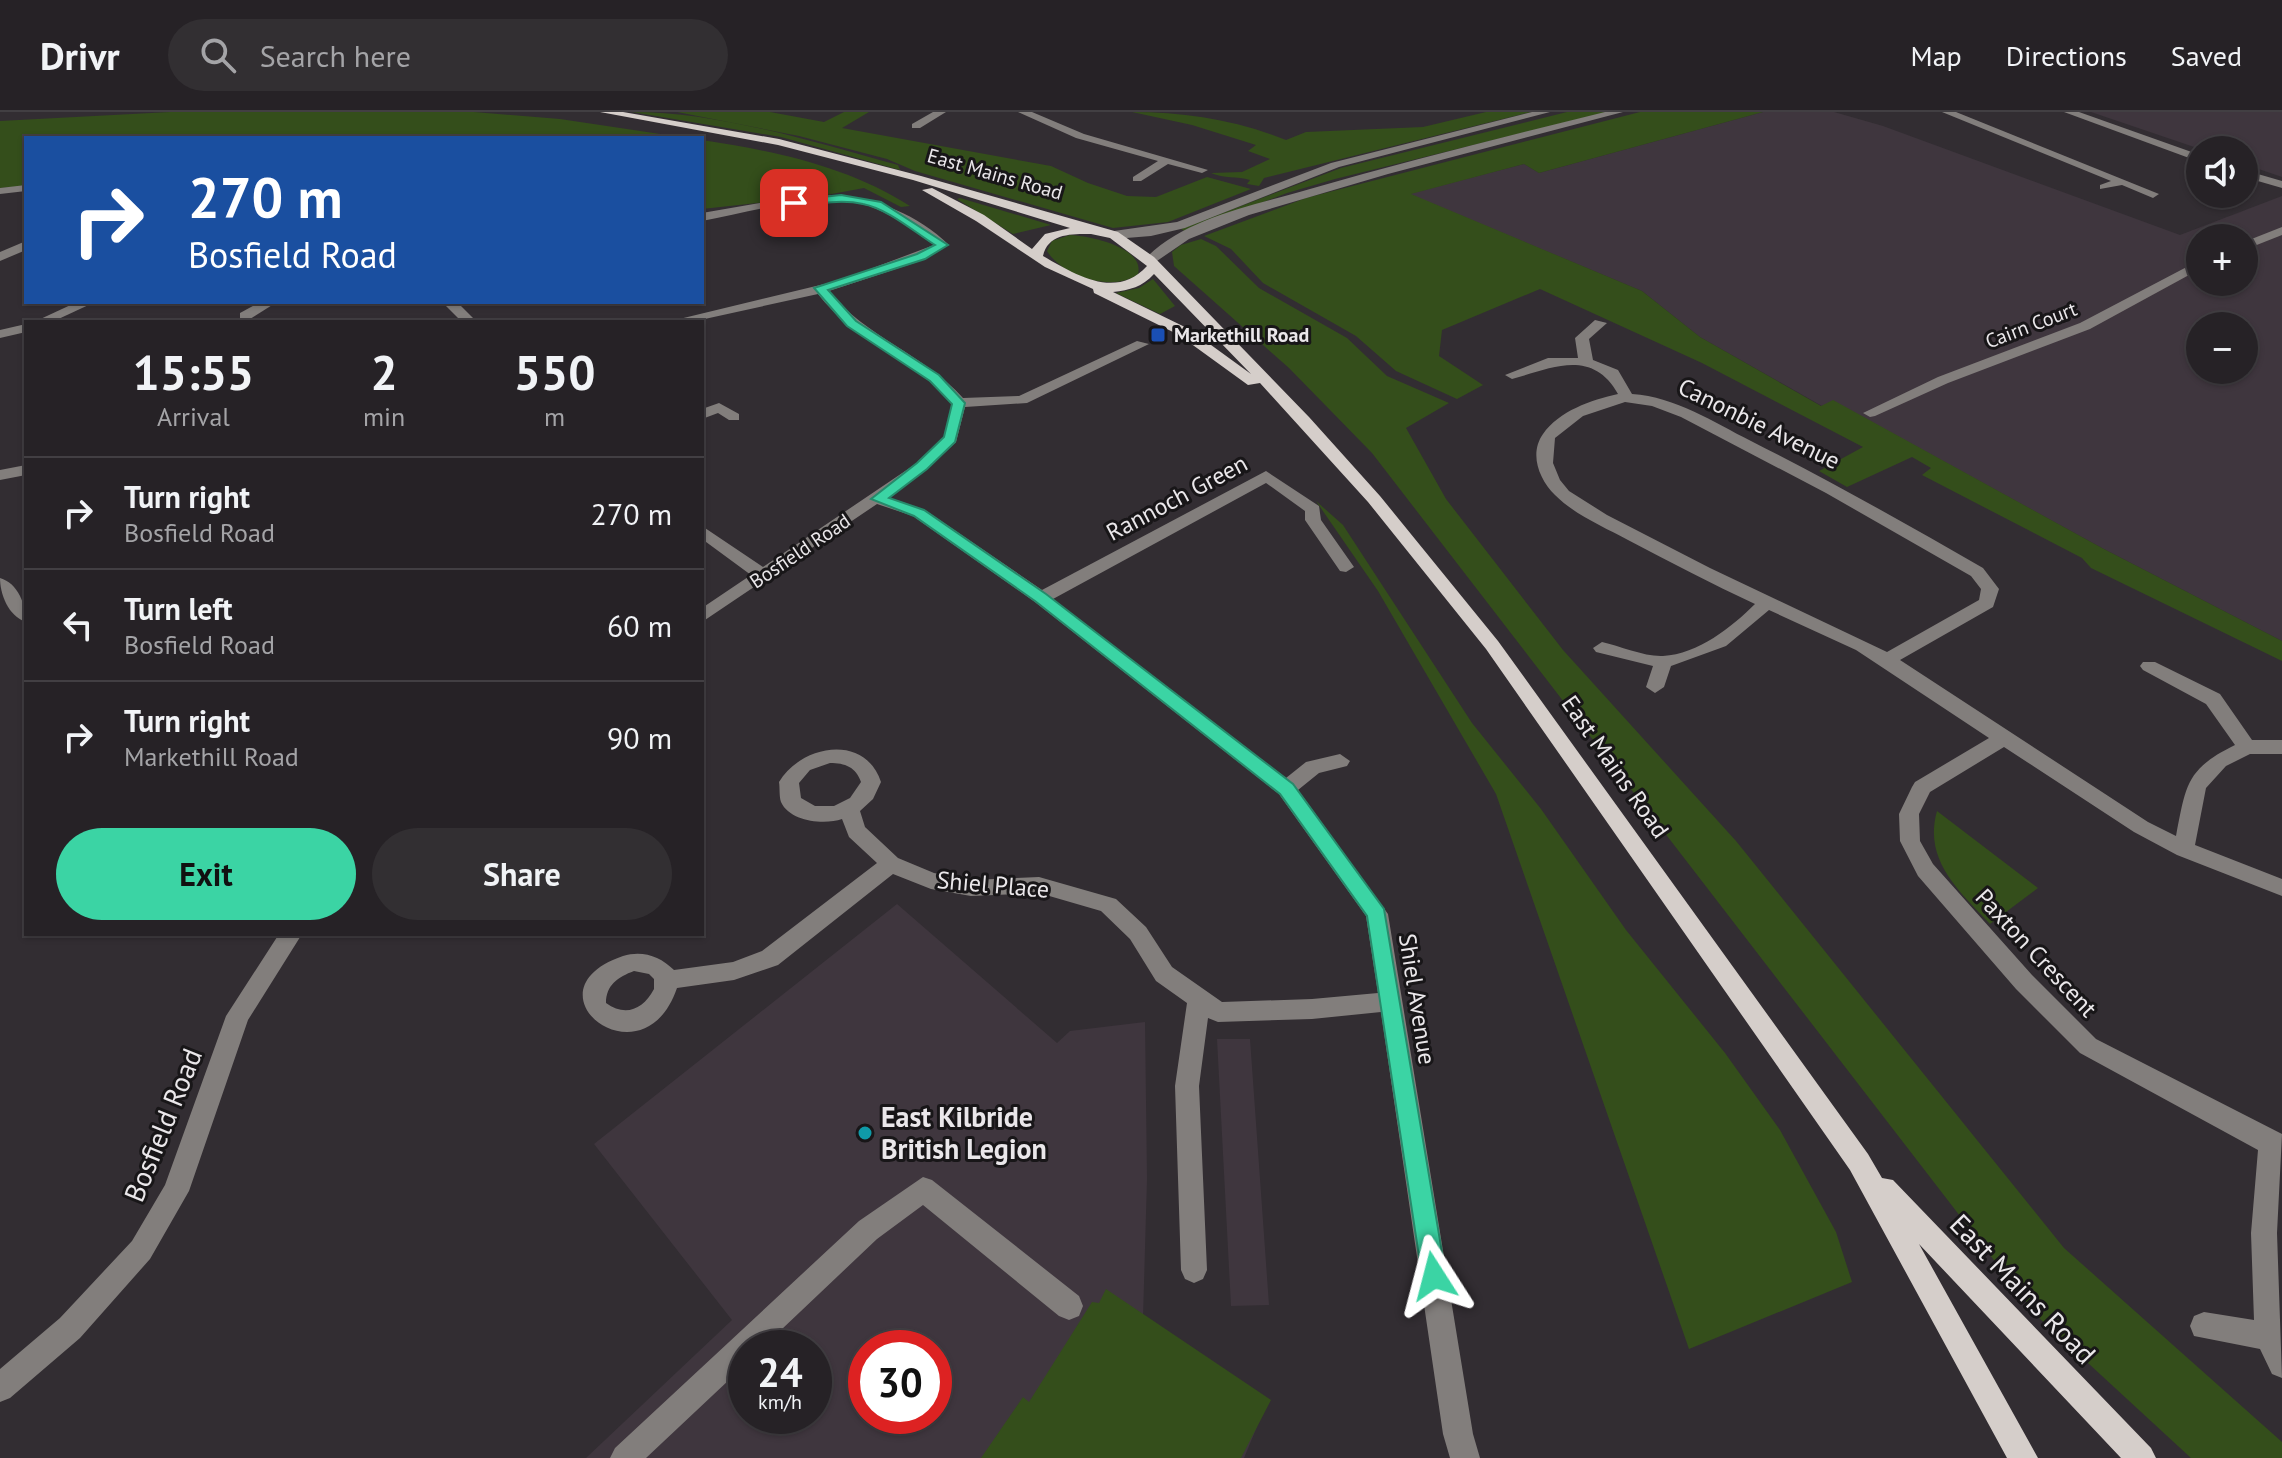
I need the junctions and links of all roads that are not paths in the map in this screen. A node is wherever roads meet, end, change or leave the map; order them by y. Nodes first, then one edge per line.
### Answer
1 (605, 112) edge
2 (1023, 112) edge
3 (1545, 112) edge
4 (1618, 112) edge
5 (1947, 112) edge
6 (2069, 112) edge
7 (942, 115) edge
8 (916, 126) dead end
9 (2186, 154) edge
10 (1167, 160) junction
11 (1202, 170) dead end
12 (884, 171) junction
13 (2258, 177) edge
14 (1137, 179) dead end
15 (2122, 181) junction
16 (2282, 185) edge
17 (2104, 187) dead end
18 (24, 188) edge
19 (0, 191) edge
20 (2153, 194) dead end
21 (704, 217) edge
22 (1091, 230) junction
23 (2282, 231) edge
24 (1114, 235) junction
25 (2258, 240) edge
26 (24, 246) edge
27 (0, 257) edge
28 (1036, 257) junction
29 (1152, 263) junction
30 (2186, 272) edge
31 (1093, 287) junction
32 (820, 288) junction
33 (83, 304) edge
34 (266, 304) edge
35 (451, 304) edge
36 (245, 316) dead end
37 (46, 320) edge
38 (468, 320) edge
39 (683, 320) edge
40 (1600, 323) dead end
41 (24, 328) edge
42 (0, 334) edge
43 (1142, 344) dead end
44 (1586, 362) junction
45 (1512, 375) dead end
46 (1627, 398) junction
47 (959, 403) junction
48 (1870, 413) dead end
49 (704, 414) edge
50 (734, 417) dead end
51 (1304, 420) junction
52 (24, 470) edge
53 (2, 475) edge
54 (0, 492) edge
55 (878, 499) junction
56 (704, 532) edge
57 (1346, 567) dead end
58 (763, 575) junction
59 (0, 583) edge
60 (1041, 598) junction
61 (1766, 602) junction
62 (24, 613) edge
63 (704, 615) edge
64 (1602, 648) dead end
65 (1888, 659) junction
66 (1663, 662) junction
67 (2149, 666) dead end
68 (1655, 687) dead end
69 (2004, 738) junction
70 (2247, 747) junction
71 (2282, 747) edge
72 (1340, 761) dead end
73 (1286, 789) junction
74 (849, 809) dead end
75 (2184, 849) junction
76 (891, 864) junction
77 (2282, 888) edge
78 (290, 936) edge
79 (667, 980) dead end
80 (1199, 999) junction
81 (1392, 1001) junction
82 (2276, 1145) edge
83 (1859, 1162) junction
84 (1194, 1270) dead end
85 (1069, 1306) dead end
86 (2204, 1326) dead end
87 (2268, 1336) junction
88 (2282, 1364) edge
89 (0, 1388) edge
90 (625, 1458) edge
91 (1465, 1458) edge
92 (2023, 1458) edge
93 (2141, 1458) edge

1 - 12 main road, East Mains Road
2 - 10 street
3 - 24 street
4 - 29 street
5 - 15 street
6 - 9 street
7 - 8 street
10 - 11 street
10 - 14 street
12 - 22 main road, East Mains Road
12 - 28 main road, East Mains Road
13 - 16 street
15 - 17 street
15 - 20 street
18 - 19 street
21 - 32 street
22 - 24 main road, East Mains Road
22 - 28 main road
23 - 25 street
24 - 29 main road, East Mains Road
26 - 27 street
28 - 31 main road, East Mains Road
29 - 31 main road
29 - 51 main road, East Mains Road
30 - 48 street, Cairn Court
31 - 51 main road, East Mains Road
32 - 39 street
32 - 47 street
33 - 37 street
34 - 36 street
35 - 38 street
40 - 44 street
41 - 42 street
43 - 47 street
44 - 45 street
44 - 46 street
46 - 61 street
46 - 65 street, Canonbie Avenue
47 - 55 street, Bosfield Road
49 - 50 street
51 - 83 main road, East Mains Road
52 - 53 street
53 - 54 street
55 - 58 street, Bosfield Road
55 - 60 street, Shiel Avenue
56 - 58 street
57 - 60 street, Rannoch Green
58 - 63 street, Bosfield Road
59 - 62 street
60 - 73 street, Shiel Avenue
61 - 65 street
61 - 66 street
64 - 66 street
65 - 69 street
66 - 68 street
67 - 70 street
69 - 75 street
69 - 82 street, Paxton Crescent
70 - 71 street
70 - 75 street
72 - 73 street
73 - 81 street, Shiel Avenue
74 - 76 street, Shiel Place
75 - 77 street
76 - 79 street
76 - 80 street, Shiel Place
78 - 89 street, Bosfield Road
80 - 81 street, Shiel Place
80 - 84 street
81 - 91 street, Shiel Avenue
82 - 87 street
83 - 92 main road, East Mains Road
83 - 93 main road, East Mains Road
85 - 90 street
86 - 87 street
87 - 88 street

